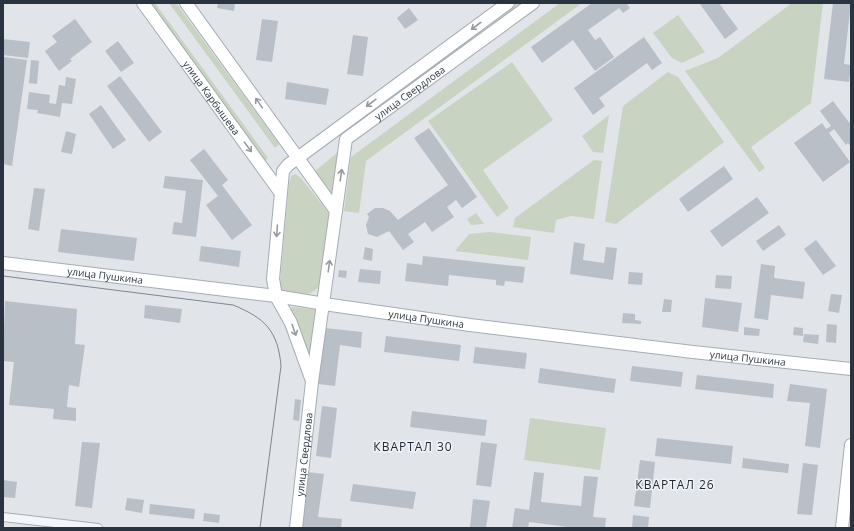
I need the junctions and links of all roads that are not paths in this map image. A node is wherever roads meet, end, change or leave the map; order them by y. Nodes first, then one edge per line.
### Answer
1 (143, 3) edge
2 (186, 3) edge
3 (508, 3) edge
4 (532, 3) edge
5 (298, 158) junction
6 (280, 192) junction
7 (336, 211) junction
8 (3, 263) edge
9 (276, 296) junction
10 (324, 304) junction
11 (851, 369) edge
12 (312, 382) junction
13 (851, 445) edge
14 (3, 517) edge
15 (98, 528) edge
16 (296, 528) edge
17 (842, 528) edge

1 -> 6 street, улица Карбышева
5 -> 2 street
3 -> 5 street, улица Свердлова
7 -> 4 street, улица Свердлова
5 - 6 street, улица Свердлова
5 - 7 street
6 -> 9 street, улица Свердлова
10 -> 7 street, улица Свердлова
8 - 9 street, улица Пушкина
9 - 10 street, улица Пушкина
9 -> 12 street, улица Свердлова
10 - 11 street, улица Пушкина
10 - 12 street, улица Свердлова
12 - 16 street, улица Свердлова
13 - 17 street
14 - 15 street

